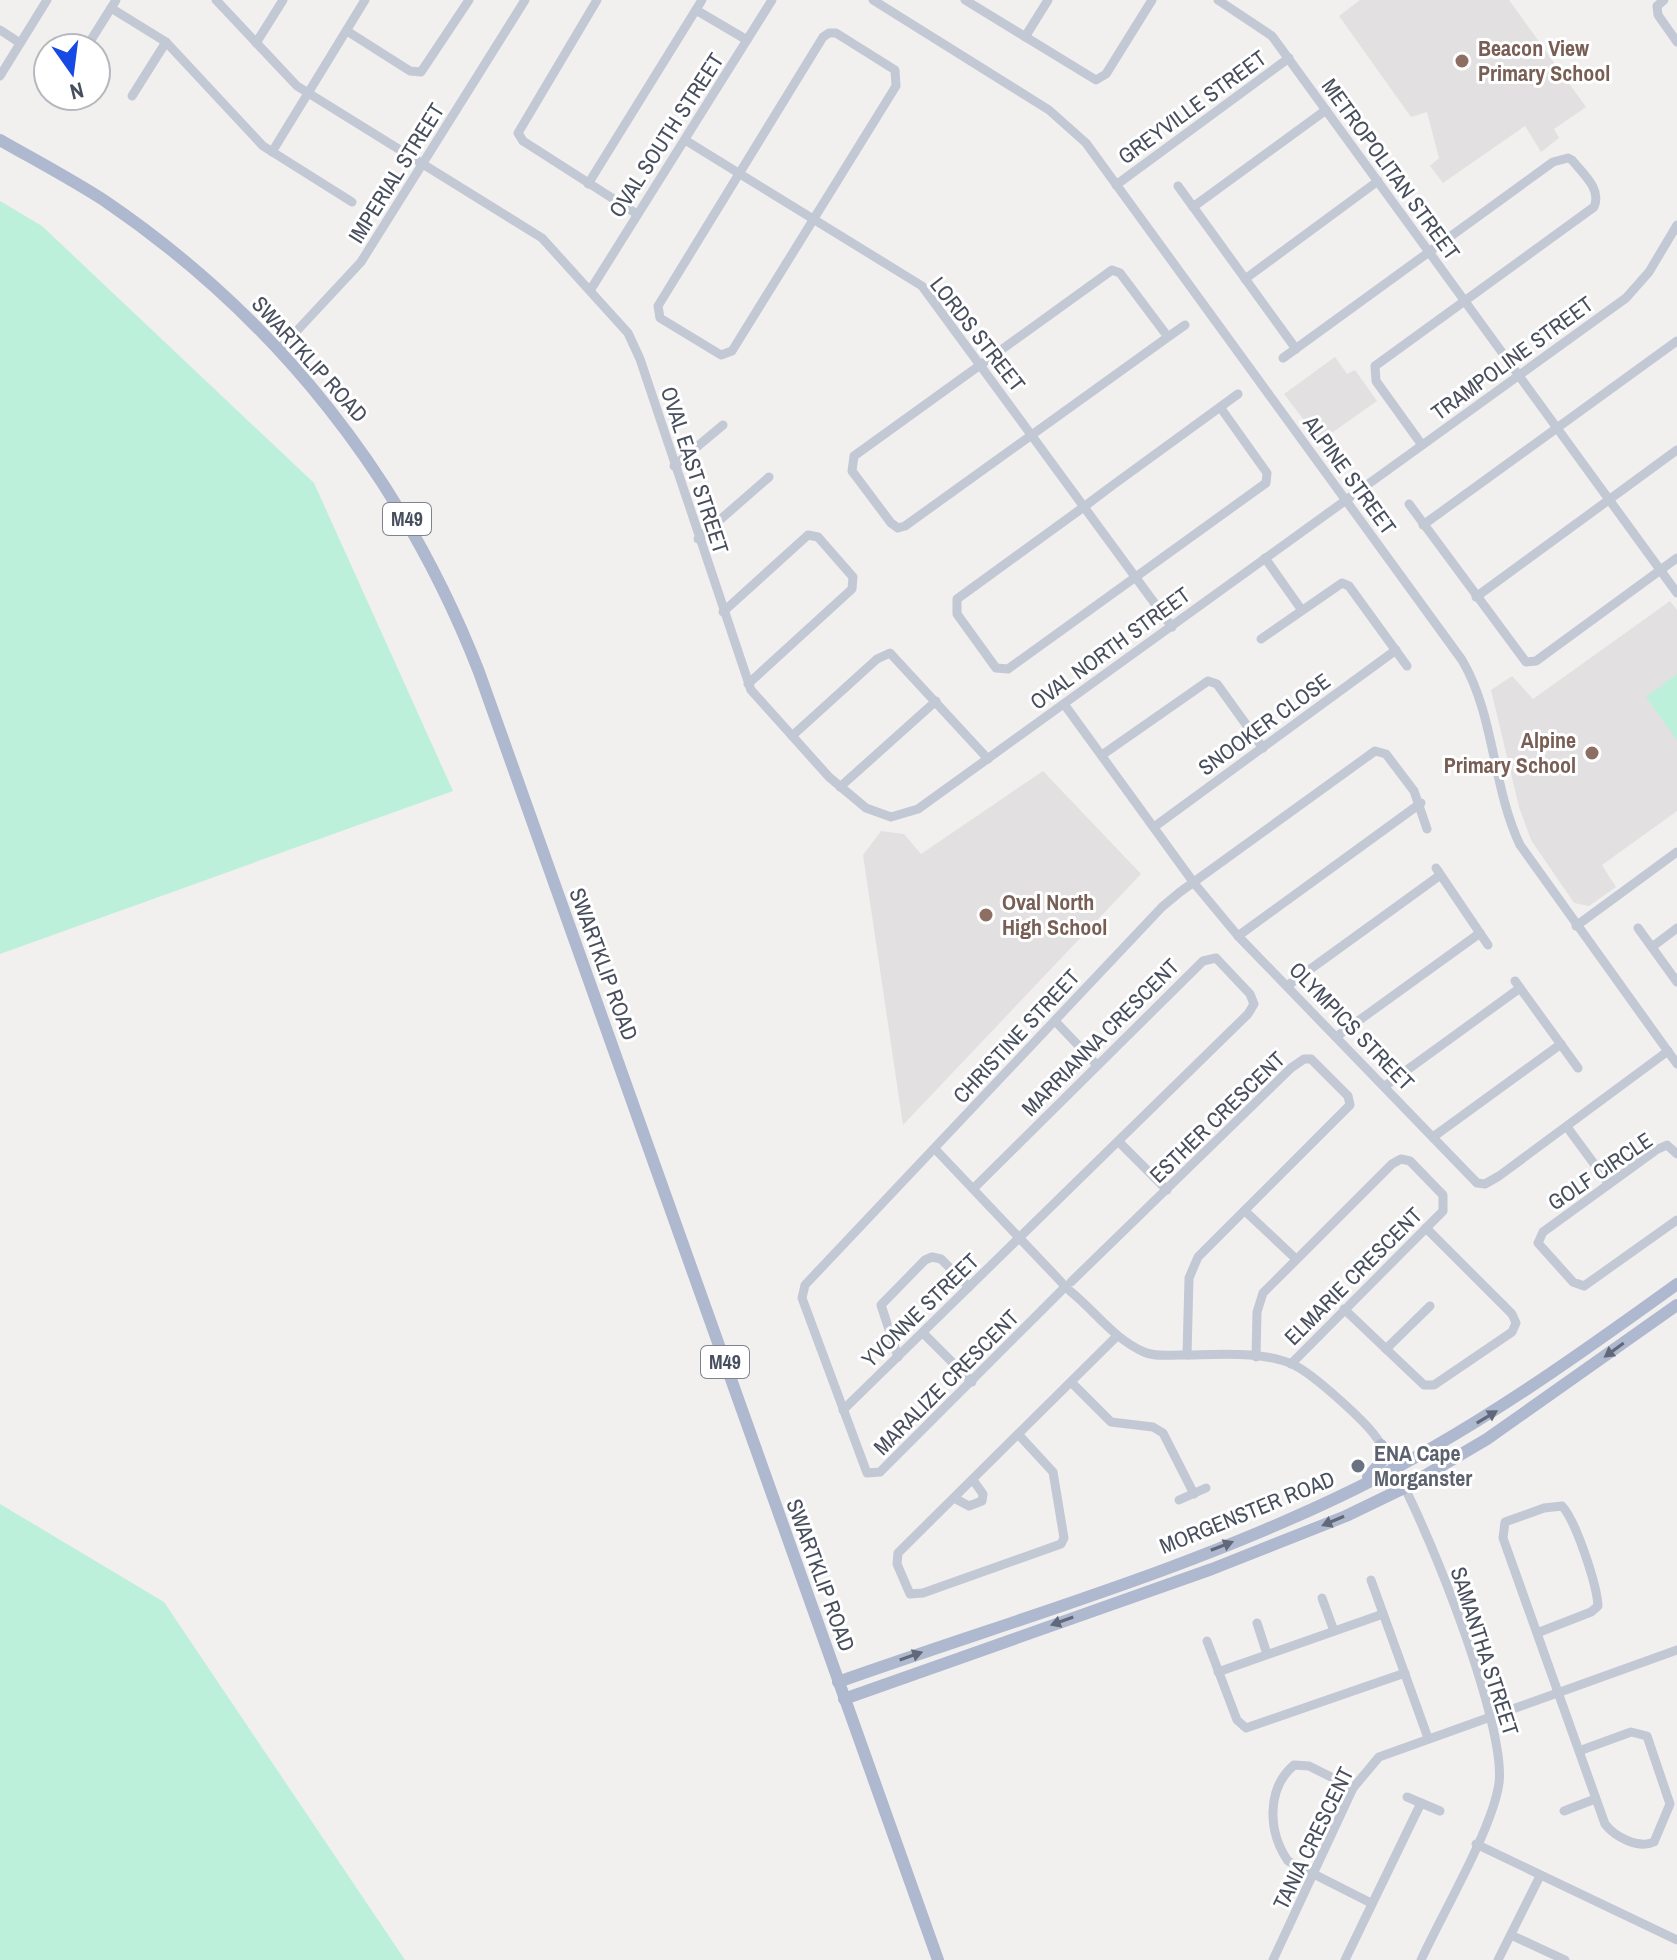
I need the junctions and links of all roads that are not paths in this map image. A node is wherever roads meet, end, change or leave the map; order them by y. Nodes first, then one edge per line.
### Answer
1 (47, 0) edge
2 (216, 0) edge
3 (283, 0) edge
4 (365, 0) edge
5 (469, 0) edge
6 (525, 0) edge
7 (597, 0) edge
8 (702, 0) edge
9 (772, 0) edge
10 (874, 0) edge
11 (965, 0) edge
12 (1048, 0) edge
13 (1152, 0) edge
14 (1218, 0) edge
15 (1664, 0) edge
16 (114, 4) edge
17 (696, 10) junction
18 (0, 30) edge
19 (347, 31) junction
20 (96, 32) edge
21 (1025, 37) junction
22 (747, 40) junction
23 (166, 42) junction
24 (1677, 42) edge
25 (20, 43) junction
26 (256, 43) junction
27 (1289, 58) junction
28 (0, 76) edge
29 (308, 94) junction
30 (132, 96) dead end
31 (1326, 110) junction
32 (0, 140) edge
33 (685, 140) junction
34 (272, 152) junction
35 (423, 166) junction
36 (740, 173) junction
37 (1378, 181) junction
38 (588, 184) junction
39 (1116, 185) junction
40 (1178, 186) dead end
41 (352, 202) dead end
42 (1193, 207) junction
43 (637, 214) junction
44 (814, 220) junction
45 (1677, 225) edge
46 (1430, 253) junction
47 (1245, 279) junction
48 (591, 289) junction
49 (1465, 300) junction
50 (1185, 325) dead end
51 (1168, 337) junction
52 (1677, 341) edge
53 (1296, 349) junction
54 (279, 350) junction
55 (1283, 358) dead end
56 (981, 364) junction
57 (1520, 375) junction
58 (1238, 394) dead end
59 (1220, 407) junction
60 (723, 425) dead end
61 (1557, 428) junction
62 (1033, 435) junction
63 (1422, 445) junction
64 (1677, 450) edge
65 (674, 466) junction
66 (769, 477) dead end
67 (1346, 499) junction
68 (1609, 499) junction
69 (1409, 504) dead end
70 (1085, 506) junction
71 (1423, 525) junction
72 (698, 539) junction
73 (1265, 558) junction
74 (1677, 558) edge
75 (1661, 571) junction
76 (1137, 578) junction
77 (1677, 593) edge
78 (1476, 597) junction
79 (1301, 609) junction
80 (723, 612) junction
81 (1172, 627) junction
82 (1261, 639) dead end
83 (1396, 650) junction
84 (1407, 666) dead end
85 (748, 684) junction
86 (936, 701) junction
87 (1064, 704) junction
88 (792, 736) junction
89 (1263, 748) junction
90 (1102, 755) junction
91 (988, 759) junction
92 (840, 787) junction
93 (1421, 803) junction
94 (891, 817) joint
95 (1154, 827) junction
96 (1427, 829) dead end
97 (1677, 852) edge
98 (1194, 883) junction
99 (1576, 926) junction
100 (1638, 928) dead end
101 (1677, 928) edge
102 (1480, 933) junction
103 (1238, 936) junction
104 (1488, 945) dead end
105 (1652, 947) junction
106 (1677, 982) edge
107 (1287, 986) junction
108 (1055, 1021) junction
109 (1336, 1037) junction
110 (1561, 1044) junction
111 (1668, 1051) junction
112 (1677, 1064) edge
113 (1097, 1065) junction
114 (1578, 1068) dead end
115 (1385, 1086) junction
116 (1567, 1127) junction
117 (1433, 1137) junction
118 (1119, 1142) junction
119 (936, 1150) junction
120 (1677, 1154) edge
121 (1609, 1184) junction
122 (974, 1188) junction
123 (1167, 1190) junction
124 (1245, 1211) junction
125 (1677, 1220) edge
126 (1426, 1228) junction
127 (1022, 1237) junction
128 (1296, 1259) junction
129 (1677, 1284) edge
130 (1070, 1286) junction
131 (969, 1287) junction
132 (1677, 1305) edge
133 (1430, 1306) dead end
134 (1344, 1309) junction
135 (923, 1333) junction
136 (1117, 1336) junction
137 (1386, 1349) junction
138 (1187, 1355) junction
139 (898, 1357) junction
140 (1256, 1357) junction
141 (1291, 1364) junction
142 (972, 1382) junction
143 (1071, 1382) junction
144 (843, 1410) junction
145 (1018, 1434) junction
146 (1381, 1445) junction
147 (1394, 1468) junction
148 (973, 1480) junction
149 (1206, 1488) dead end
150 (1404, 1488) junction
151 (1194, 1494) junction
152 (1343, 1495) junction
153 (954, 1498) junction
154 (1179, 1500) dead end
155 (1371, 1580) dead end
156 (1322, 1598) dead end
157 (1383, 1614) junction
158 (1257, 1623) dead end
159 (1334, 1631) junction
160 (1537, 1633) junction
161 (1207, 1641) dead end
162 (1677, 1650) edge
163 (1267, 1654) junction
164 (1218, 1672) junction
165 (1405, 1673) junction
166 (838, 1682) junction
167 (1558, 1693) junction
168 (844, 1699) junction
169 (1491, 1717) junction
170 (1428, 1738) junction
171 (1579, 1751) junction
172 (1353, 1788) junction
173 (1407, 1797) dead end
174 (1595, 1799) junction
175 (1421, 1803) junction
176 (1440, 1811) dead end
177 (1564, 1811) dead end
178 (1476, 1844) junction
179 (1313, 1875) junction
180 (1540, 1876) junction
181 (1371, 1903) junction
182 (1511, 1935) junction
183 (1677, 1940) edge
184 (938, 1960) edge
185 (1273, 1960) edge
186 (1345, 1960) edge
187 (1421, 1960) edge
188 (1498, 1960) edge
189 (1565, 1960) edge

1 - 25 street
2 - 26 street, OVAL EAST STREET
3 - 26 street
4 - 19 street
5 - 19 street
6 - 35 street, IMPERIAL STREET
7 - 38 street
8 - 17 street
9 - 22 street, OVAL SOUTH STREET
10 - 39 street, ALPINE STREET
11 - 21 street
12 - 21 street
13 - 21 street
14 - 27 street, METROPOLITAN STREET
15 - 24 street
16 - 20 street
16 - 23 street
17 - 22 street
17 - 38 street
18 - 25 street
19 - 29 street
22 - 33 street, OVAL SOUTH STREET
23 - 30 street
23 - 34 street
25 - 28 street
26 - 29 street, OVAL EAST STREET
27 - 31 street, METROPOLITAN STREET
27 - 39 street, GREYVILLE STREET
29 - 34 street
29 - 35 street, OVAL EAST STREET
31 - 37 street, METROPOLITAN STREET
31 - 42 street
32 - 54 main road, SWARTKLIP ROAD / M49
33 - 36 street, LORDS STREET
33 - 43 street, OVAL SOUTH STREET
34 - 41 street
35 - 48 street, OVAL EAST STREET
35 - 54 street, IMPERIAL STREET
36 - 44 street, LORDS STREET
36 - 44 street
36 - 44 street
37 - 46 street, METROPOLITAN STREET
37 - 47 street
38 - 43 street
39 - 67 street, ALPINE STREET
40 - 42 street
42 - 47 street
43 - 48 street, OVAL SOUTH STREET
44 - 56 street, LORDS STREET
45 - 57 street, TRAMPOLINE STREET
46 - 49 street, METROPOLITAN STREET
46 - 49 street
46 - 53 street
47 - 53 street
48 - 65 street, OVAL EAST STREET
49 - 57 street, METROPOLITAN STREET
49 - 63 street
50 - 51 street
51 - 56 street
51 - 62 street
52 - 61 street
53 - 55 street
54 - 166 main road, SWARTKLIP ROAD / M49
56 - 62 street, LORDS STREET
56 - 62 street
57 - 61 street, METROPOLITAN STREET
57 - 63 street, TRAMPOLINE STREET
58 - 59 street
59 - 70 street
59 - 76 street
60 - 65 street
61 - 68 street, METROPOLITAN STREET
61 - 71 street
62 - 70 street, LORDS STREET
63 - 67 street, TRAMPOLINE STREET
64 - 68 street
65 - 72 street, OVAL EAST STREET
66 - 72 street
67 - 73 street, OVAL NORTH STREET
67 - 99 street, ALPINE STREET
68 - 75 street, METROPOLITAN STREET
68 - 78 street
69 - 71 street
70 - 76 street, LORDS STREET
70 - 76 street
71 - 78 street
72 - 80 street, OVAL EAST STREET
73 - 79 street
73 - 81 street, OVAL NORTH STREET
74 - 75 street
75 - 77 street, METROPOLITAN STREET
75 - 78 street
76 - 81 street, LORDS STREET
79 - 82 street
79 - 83 street
80 - 85 street, OVAL EAST STREET
80 - 85 street
81 - 87 street, OVAL NORTH STREET
83 - 84 street
83 - 89 street, SNOOKER CLOSE
85 - 88 street, OVAL EAST STREET
86 - 88 street
86 - 91 street
86 - 92 street
87 - 90 street, OLYMPICS STREET
87 - 91 street, OVAL NORTH STREET
88 - 92 street, OVAL EAST STREET
89 - 90 street
89 - 95 street, SNOOKER CLOSE
90 - 95 street, OLYMPICS STREET
91 - 94 street, OVAL NORTH STREET
92 - 94 street, OVAL EAST STREET
93 - 96 street
93 - 98 street, CHRISTINE STREET
93 - 103 street
95 - 98 street, OLYMPICS STREET
97 - 99 street
98 - 103 street, OLYMPICS STREET
98 - 108 street, CHRISTINE STREET
99 - 111 street, ALPINE STREET
100 - 105 street
101 - 105 street
102 - 104 street
102 - 107 street
102 - 109 street
103 - 107 street, OLYMPICS STREET
105 - 106 street
107 - 109 street, OLYMPICS STREET
108 - 113 street
108 - 119 street, CHRISTINE STREET
109 - 115 street, OLYMPICS STREET
110 - 114 street
110 - 115 street
110 - 117 street
111 - 112 street, ALPINE STREET
111 - 116 street, OLYMPICS STREET
113 - 118 street, MARRIANNA CRESCENT
113 - 122 street, MARRIANNA CRESCENT
115 - 117 street, OLYMPICS STREET
116 - 117 street, OLYMPICS STREET
116 - 121 street
118 - 123 street
118 - 127 street, MARRIANNA CRESCENT
119 - 122 street
119 - 144 street, MARALIZE CRESCENT
120 - 121 street, GOLF CIRCLE
121 - 125 street, GOLF CIRCLE
122 - 127 street
123 - 124 street, ESTHER CRESCENT
123 - 130 street, ESTHER CRESCENT
124 - 128 street
124 - 138 street, ESTHER CRESCENT
126 - 128 street, ELMARIE CRESCENT
126 - 134 street, ELMARIE CRESCENT
126 - 137 street
127 - 130 street
127 - 131 street, YVONNE STREET
128 - 140 street, ELMARIE CRESCENT
147 -> 129 main road, MORGENSTER ROAD
130 - 136 street
130 - 142 street, MARALIZE CRESCENT
131 - 135 street, YVONNE STREET
131 - 139 street
132 -> 150 main road, MORGENSTER ROAD
133 - 137 street
134 - 137 street
134 - 141 street, ELMARIE CRESCENT
135 - 139 street, YVONNE STREET
135 - 142 street
136 - 138 street
136 - 143 street
138 - 140 street
139 - 144 street, YVONNE STREET
140 - 141 street
141 - 146 street, SAMANTHA STREET
142 - 144 street, MARALIZE CRESCENT
143 - 145 street
143 - 151 street
145 - 148 street
145 - 153 street
146 - 147 street, SAMANTHA STREET
146 - 152 main road
147 - 150 street, SAMANTHA STREET
147 - 152 main road, MORGENSTER ROAD
148 - 153 street
148 - 153 street
149 - 151 street
150 -> 168 main road, MORGENSTER ROAD
150 - 169 street, SAMANTHA STREET
151 - 154 street
166 -> 152 main road, MORGENSTER ROAD
155 - 157 street
156 - 159 street
157 - 159 street
157 - 165 street
158 - 163 street
159 - 163 street
160 - 160 street
160 - 167 street
161 - 164 street
162 - 167 street, TANIA CRESCENT
163 - 164 street
164 - 165 street
165 - 170 street
166 - 168 main road, SWARTKLIP ROAD / M49
167 - 169 street, TANIA CRESCENT
167 - 171 street
168 - 184 main road, SWARTKLIP ROAD / M49
169 - 170 street, TANIA CRESCENT
169 - 178 street, SAMANTHA STREET
170 - 172 street, TANIA CRESCENT
171 - 174 street
171 - 174 street
172 - 179 street, TANIA CRESCENT
172 - 179 street
173 - 175 street
174 - 177 street
175 - 176 street
175 - 181 street
178 - 180 street
178 - 187 street, SAMANTHA STREET
179 - 181 street
179 - 185 street, TANIA CRESCENT
180 - 182 street
180 - 183 street
181 - 186 street
182 - 188 street
182 - 189 street

